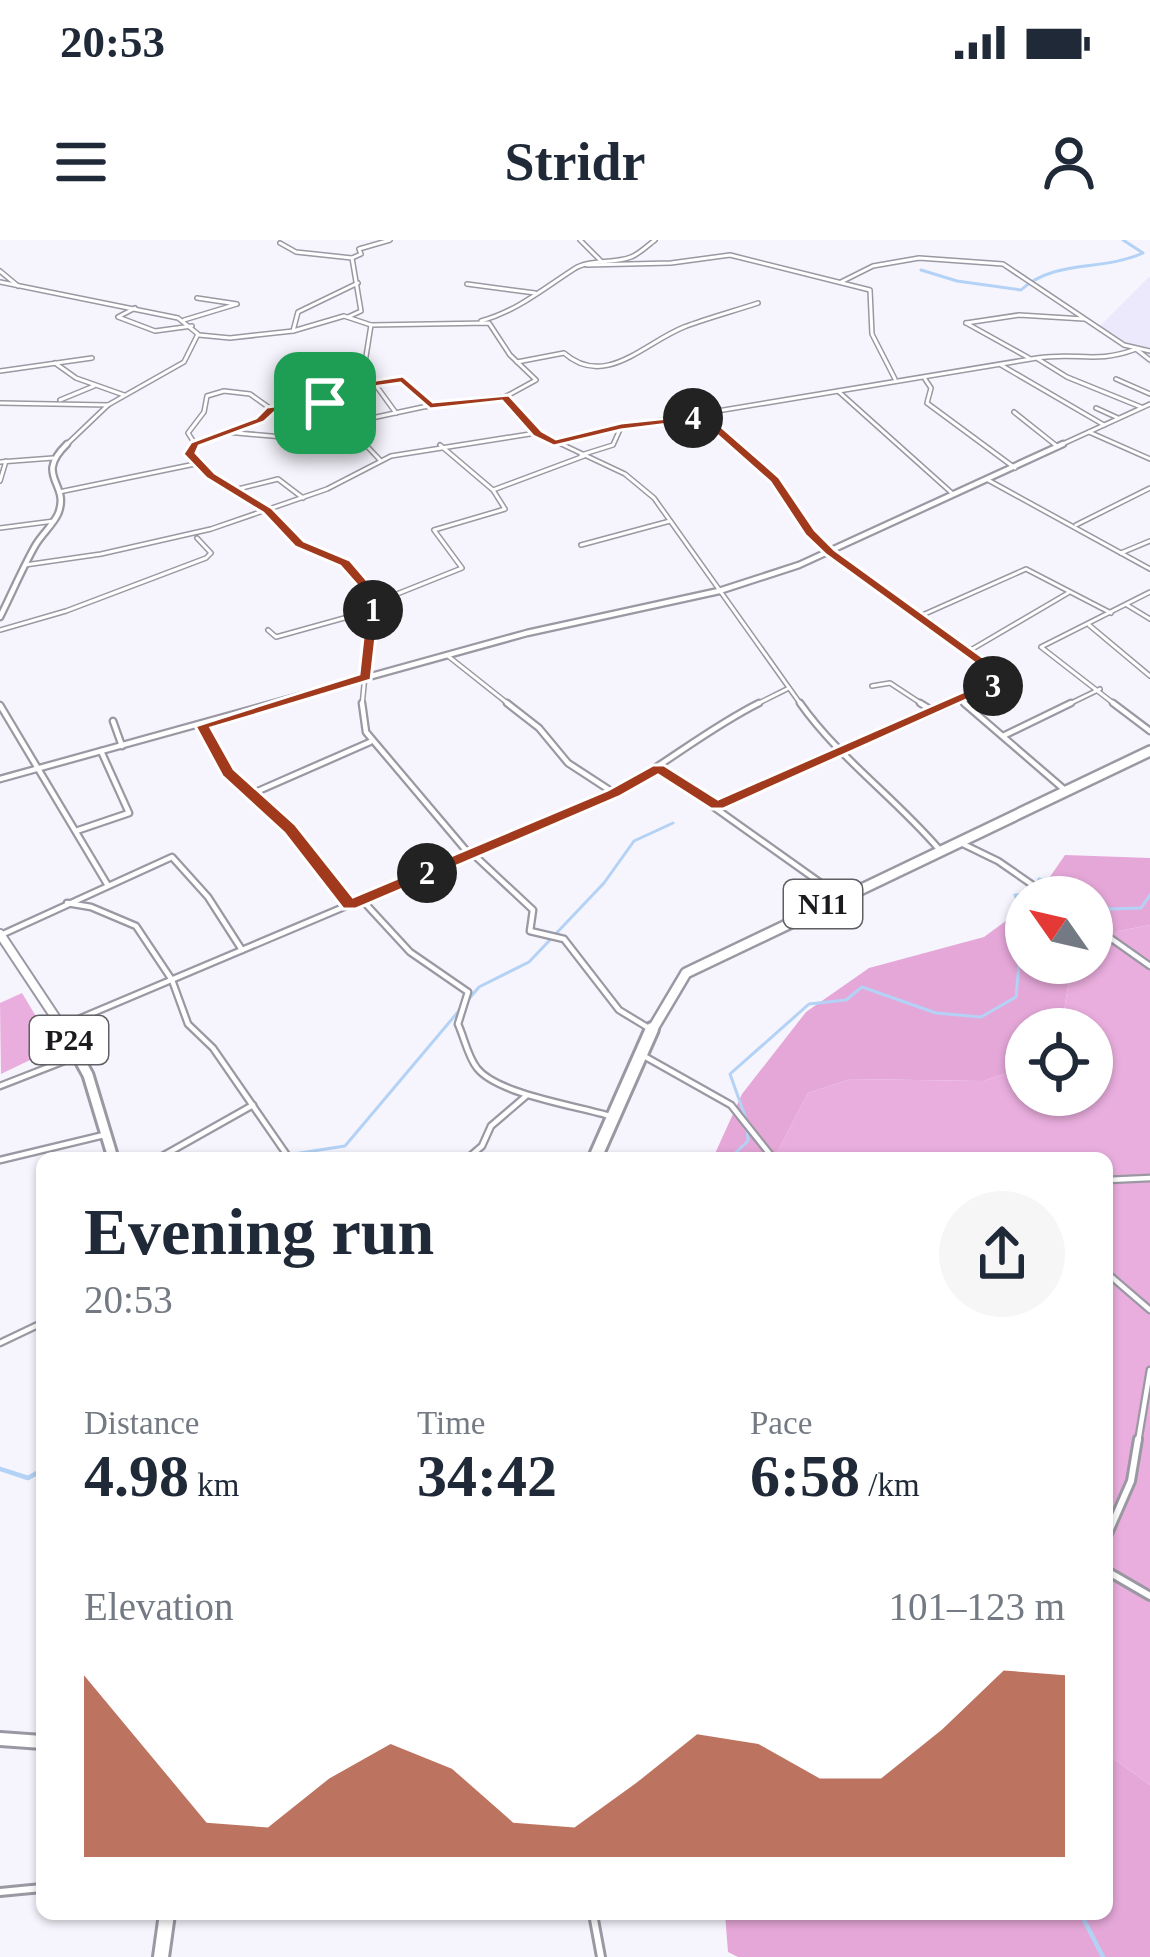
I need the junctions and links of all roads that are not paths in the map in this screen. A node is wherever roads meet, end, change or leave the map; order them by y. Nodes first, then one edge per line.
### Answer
1 (390, 240) edge
2 (580, 240) edge
3 (656, 240) edge
4 (280, 243) edge
5 (352, 258) junction
6 (602, 262) junction
7 (587, 266) junction
8 (0, 271) edge
9 (0, 282) edge
10 (841, 282) junction
11 (358, 283) junction
12 (466, 284) dead end
13 (18, 286) junction
14 (536, 293) junction
15 (197, 298) dead end
16 (758, 303) dead end
17 (135, 308) junction
18 (348, 317) junction
19 (1087, 319) junction
20 (184, 320) junction
21 (471, 324) junction
22 (192, 326) junction
23 (371, 326) junction
24 (293, 331) junction
25 (198, 334) junction
26 (1136, 349) junction
27 (1150, 351) edge
28 (92, 358) dead end
29 (1034, 359) junction
30 (1150, 360) edge
31 (517, 362) junction
32 (55, 363) junction
33 (1001, 365) junction
34 (0, 371) edge
35 (926, 379) junction
36 (1116, 379) dead end
37 (897, 381) junction
38 (378, 383) junction
39 (95, 385) junction
40 (838, 391) junction
41 (1150, 394) edge
42 (124, 395) junction
43 (505, 397) junction
44 (0, 403) edge
45 (55, 403) junction
46 (1150, 404) edge
47 (108, 405) junction
48 (430, 406) junction
49 (1141, 407) junction
50 (1096, 408) dead end
51 (272, 409) junction
52 (1014, 412) dead end
53 (396, 413) junction
54 (703, 417) junction
55 (1118, 418) junction
56 (347, 425) junction
57 (1104, 425) junction
58 (621, 427) junction
59 (226, 432) junction
60 (1089, 432) junction
61 (538, 433) junction
62 (554, 443) junction
63 (195, 444) junction
64 (440, 445) junction
65 (1058, 447) junction
66 (582, 456) junction
67 (53, 458) junction
68 (1150, 459) edge
69 (380, 460) junction
70 (3, 461) edge
71 (195, 464) junction
72 (1015, 468) junction
73 (988, 480) junction
74 (0, 481) edge
75 (1150, 488) edge
76 (234, 490) junction
77 (494, 490) junction
78 (59, 492) junction
79 (953, 494) junction
80 (303, 497) junction
81 (268, 511) junction
82 (670, 520) junction
83 (54, 521) junction
84 (1076, 525) junction
85 (0, 528) edge
86 (195, 536) junction
87 (1150, 542) edge
88 (581, 545) dead end
89 (831, 553) junction
90 (1121, 553) junction
91 (25, 566) junction
92 (1150, 569) edge
93 (719, 591) junction
94 (1150, 592) edge
95 (1068, 593) junction
96 (1127, 605) junction
97 (372, 607) junction
98 (1112, 613) junction
99 (0, 617) edge
100 (918, 617) junction
101 (1150, 619) edge
102 (1088, 625) junction
103 (0, 629) edge
104 (268, 630) dead end
105 (968, 651) junction
106 (446, 655) junction
107 (366, 676) junction
108 (1150, 676) edge
109 (872, 686) dead end
110 (789, 688) junction
111 (1100, 689) junction
112 (961, 700) junction
113 (0, 705) edge
114 (933, 711) junction
115 (113, 721) dead end
116 (202, 726) junction
117 (1150, 731) edge
118 (1003, 736) junction
119 (371, 741) junction
120 (122, 746) junction
121 (840, 750) junction
122 (100, 751) junction
123 (1150, 751) edge
124 (40, 766) junction
125 (659, 769) junction
126 (0, 779) edge
127 (1066, 791) junction
128 (614, 794) junction
129 (250, 795) junction
130 (717, 806) junction
131 (76, 831) junction
132 (957, 842) junction
133 (939, 849) junction
134 (471, 855) junction
135 (1020, 876) edge
136 (107, 884) junction
137 (839, 896) junction
138 (363, 901) junction
139 (67, 903) junction
140 (350, 905) junction
141 (0, 934) edge
142 (1113, 940) edge
143 (242, 950) junction
144 (1150, 966) edge
145 (172, 980) junction
146 (62, 1026) junction
147 (652, 1030) junction
148 (641, 1054) junction
149 (76, 1056) junction
150 (0, 1086) edge
151 (526, 1096) junction
152 (253, 1105) junction
153 (614, 1117) junction
154 (104, 1135) junction
155 (111, 1152) edge
156 (170, 1152) edge
157 (286, 1152) edge
158 (475, 1152) edge
159 (598, 1152) edge
160 (769, 1152) edge
161 (0, 1160) edge
162 (1150, 1178) edge
163 (1113, 1180) edge
164 (1113, 1278) edge
165 (1150, 1310) edge
166 (36, 1326) edge
167 (0, 1343) edge
168 (1150, 1370) edge
169 (1113, 1522) edge
170 (1113, 1574) edge
171 (1150, 1596) edge
172 (0, 1739) edge
173 (36, 1742) edge
174 (36, 1889) edge
175 (0, 1892) edge
176 (166, 1920) edge
177 (594, 1920) edge
178 (161, 1957) edge
179 (601, 1957) edge

1 - 5 street
2 - 6 street
3 - 6 street
4 - 5 street
5 - 11 street
6 - 7 street
7 - 10 street
7 - 14 street
8 - 13 street
9 - 13 street
10 - 19 street
10 - 37 street
11 - 18 street
11 - 24 street
12 - 14 street
13 - 17 street
14 - 21 street
15 - 20 street
16 - 31 street
17 - 20 street
17 - 22 street
18 - 23 street
18 - 24 street
19 - 26 street
19 - 29 street
20 - 22 street
21 - 23 street
21 - 31 street
22 - 25 street
23 - 38 street
24 - 25 street
25 - 42 street
26 - 27 street
26 - 29 street
26 - 30 street
28 - 32 street
29 - 33 street
29 - 49 street
31 - 43 street
32 - 34 street
32 - 39 street
33 - 35 street
33 - 57 street
35 - 37 street
35 - 72 street
36 - 41 street
37 - 40 street
38 - 48 street
38 - 51 street
38 - 53 street
39 - 42 street
39 - 45 street
40 - 54 street
40 - 79 street
42 - 47 street
43 - 48 street
43 - 61 street
44 - 45 street
45 - 47 street
46 - 49 street
47 - 67 street
48 - 53 street
49 - 55 street
50 - 55 street
51 - 59 street
51 - 63 street
52 - 65 street
53 - 56 street
54 - 58 street
54 - 89 street
55 - 57 street
56 - 59 street
56 - 69 street
57 - 60 street
58 - 62 street
58 - 66 street
59 - 63 street
60 - 65 street
60 - 68 street
61 - 62 street
61 - 64 street
62 - 66 street
63 - 71 street
64 - 69 street
64 - 77 street
65 - 72 street
66 - 77 street
66 - 82 street
67 - 70 street
67 - 78 street
69 - 80 street
70 - 74 street
71 - 76 street
71 - 78 street
72 - 73 street
73 - 79 street
73 - 84 street
75 - 84 street
76 - 80 street
76 - 81 street
77 - 97 street
78 - 83 street
79 - 89 street
80 - 81 street
81 - 86 street
81 - 97 street
82 - 88 street
82 - 93 street
83 - 85 street
83 - 91 street
84 - 90 street
86 - 91 street
86 - 103 street
87 - 90 street
89 - 93 street
89 - 100 street
90 - 92 street
91 - 99 street
93 - 106 street
93 - 110 street
94 - 96 street
95 - 98 street
95 - 100 street
95 - 105 street
96 - 98 street
96 - 101 street
97 - 104 street
97 - 107 street
98 - 102 street
100 - 105 street
102 - 108 street
102 - 111 street
105 - 112 street
106 - 107 street
106 - 128 street
107 - 116 street
107 - 119 street
109 - 114 street
110 - 121 street
110 - 125 street
111 - 117 street
111 - 118 street
112 - 114 street
112 - 118 street
113 - 124 street
114 - 121 street
115 - 120 street
116 - 120 street
116 - 129 street
118 - 127 street
119 - 129 street
119 - 134 street
120 - 122 street
121 - 130 street
121 - 133 street
122 - 124 street
122 - 131 street
123 - 127 highway, N11
124 - 126 street
124 - 131 street
125 - 128 street
125 - 130 street
127 - 132 highway, N11
128 - 134 street
129 - 140 street
130 - 137 street
131 - 136 street
132 - 133 highway, N11
132 - 135 street
133 - 137 highway, N11
134 - 138 street
134 - 147 street
136 - 139 street
136 - 143 street
137 - 147 highway, N11
138 - 140 street
138 - 151 street
139 - 141 street
139 - 145 street
140 - 143 street
141 - 146 main road, P24
142 - 144 street
143 - 145 street
145 - 146 street
145 - 152 street
146 - 149 main road, P24
147 - 148 highway, N11
148 - 153 highway, N11
148 - 160 street
149 - 150 street
149 - 154 main road, P24
151 - 153 street
151 - 158 street
152 - 156 street
152 - 157 street
153 - 159 highway, N11
154 - 155 main road, P24
154 - 161 street
162 - 163 street
164 - 165 street
166 - 167 street
168 - 169 street
170 - 171 street
172 - 173 main road
174 - 175 street
176 - 178 highway
177 - 179 street

